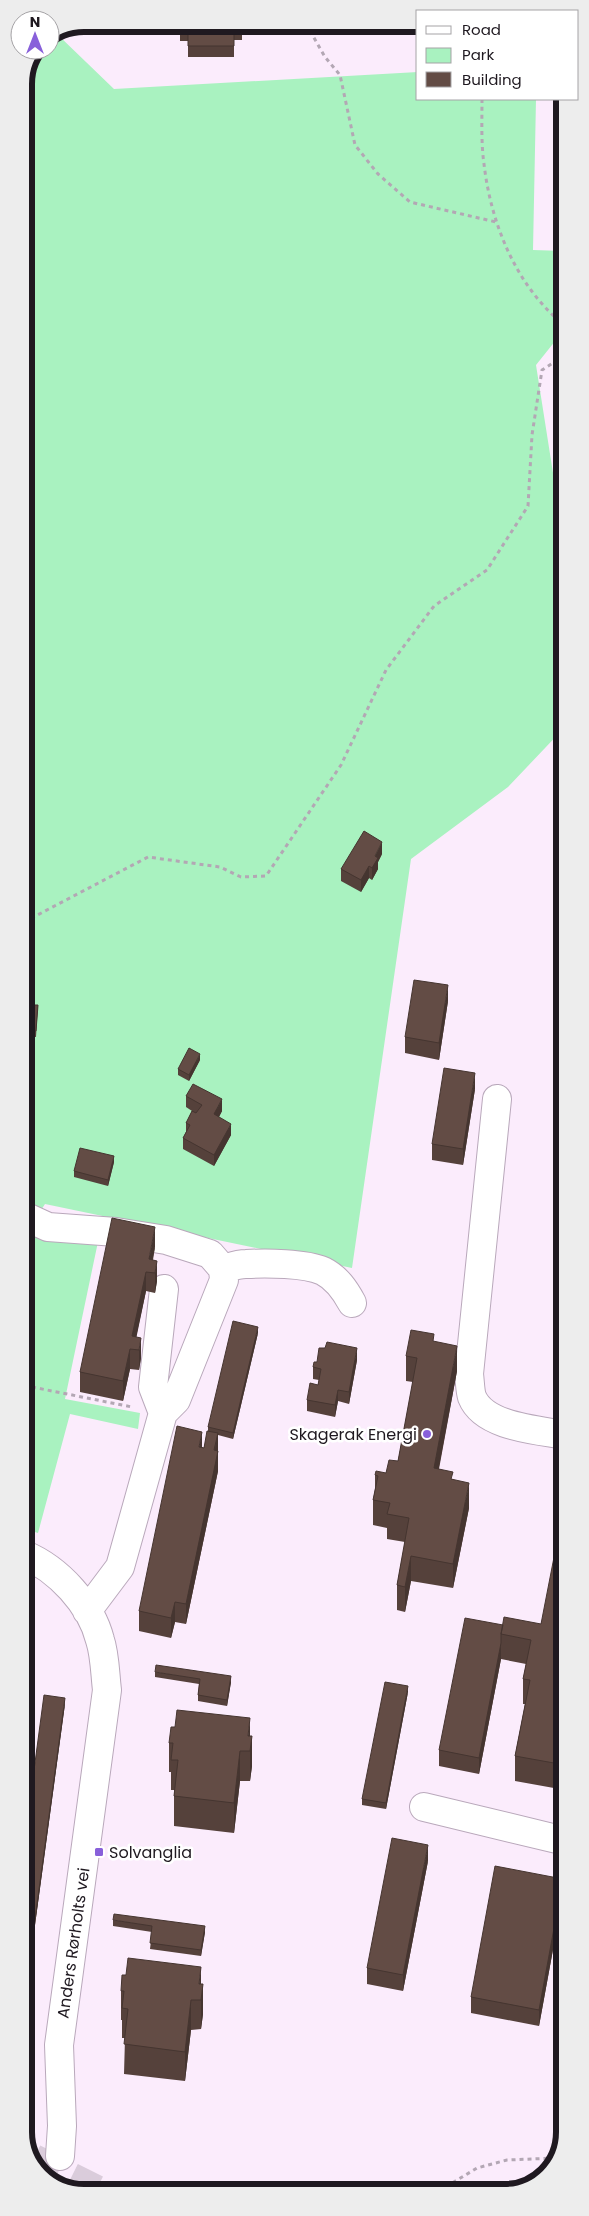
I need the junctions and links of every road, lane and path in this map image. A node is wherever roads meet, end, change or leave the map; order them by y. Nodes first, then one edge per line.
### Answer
1 (311, 33) edge
2 (482, 100) edge
3 (496, 222) junction
4 (556, 317) edge
5 (556, 361) edge
6 (32, 918) edge
7 (497, 1099) dead end
8 (32, 1220) edge
9 (223, 1269) junction
10 (164, 1289) dead end
11 (352, 1303) dead end
12 (32, 1347) edge
13 (32, 1387) junction
14 (162, 1413) junction
15 (556, 1433) edge
16 (32, 1436) edge
17 (32, 1559) edge
18 (87, 1611) junction
19 (424, 1807) dead end
20 (556, 1839) edge
21 (60, 2156) dead end
22 (548, 2158) edge
23 (451, 2184) edge

1 - 3 path
2 - 3 path
3 - 4 path
5 - 6 path
7 - 15 street
8 - 9 street
9 - 11 street
9 - 14 street
10 - 14 street
12 - 13 path
13 - 14 path
13 - 16 path
14 - 18 street
17 - 18 street, Anders Rørholts vei
18 - 21 street, Anders Rørholts vei
19 - 20 street
22 - 23 path

